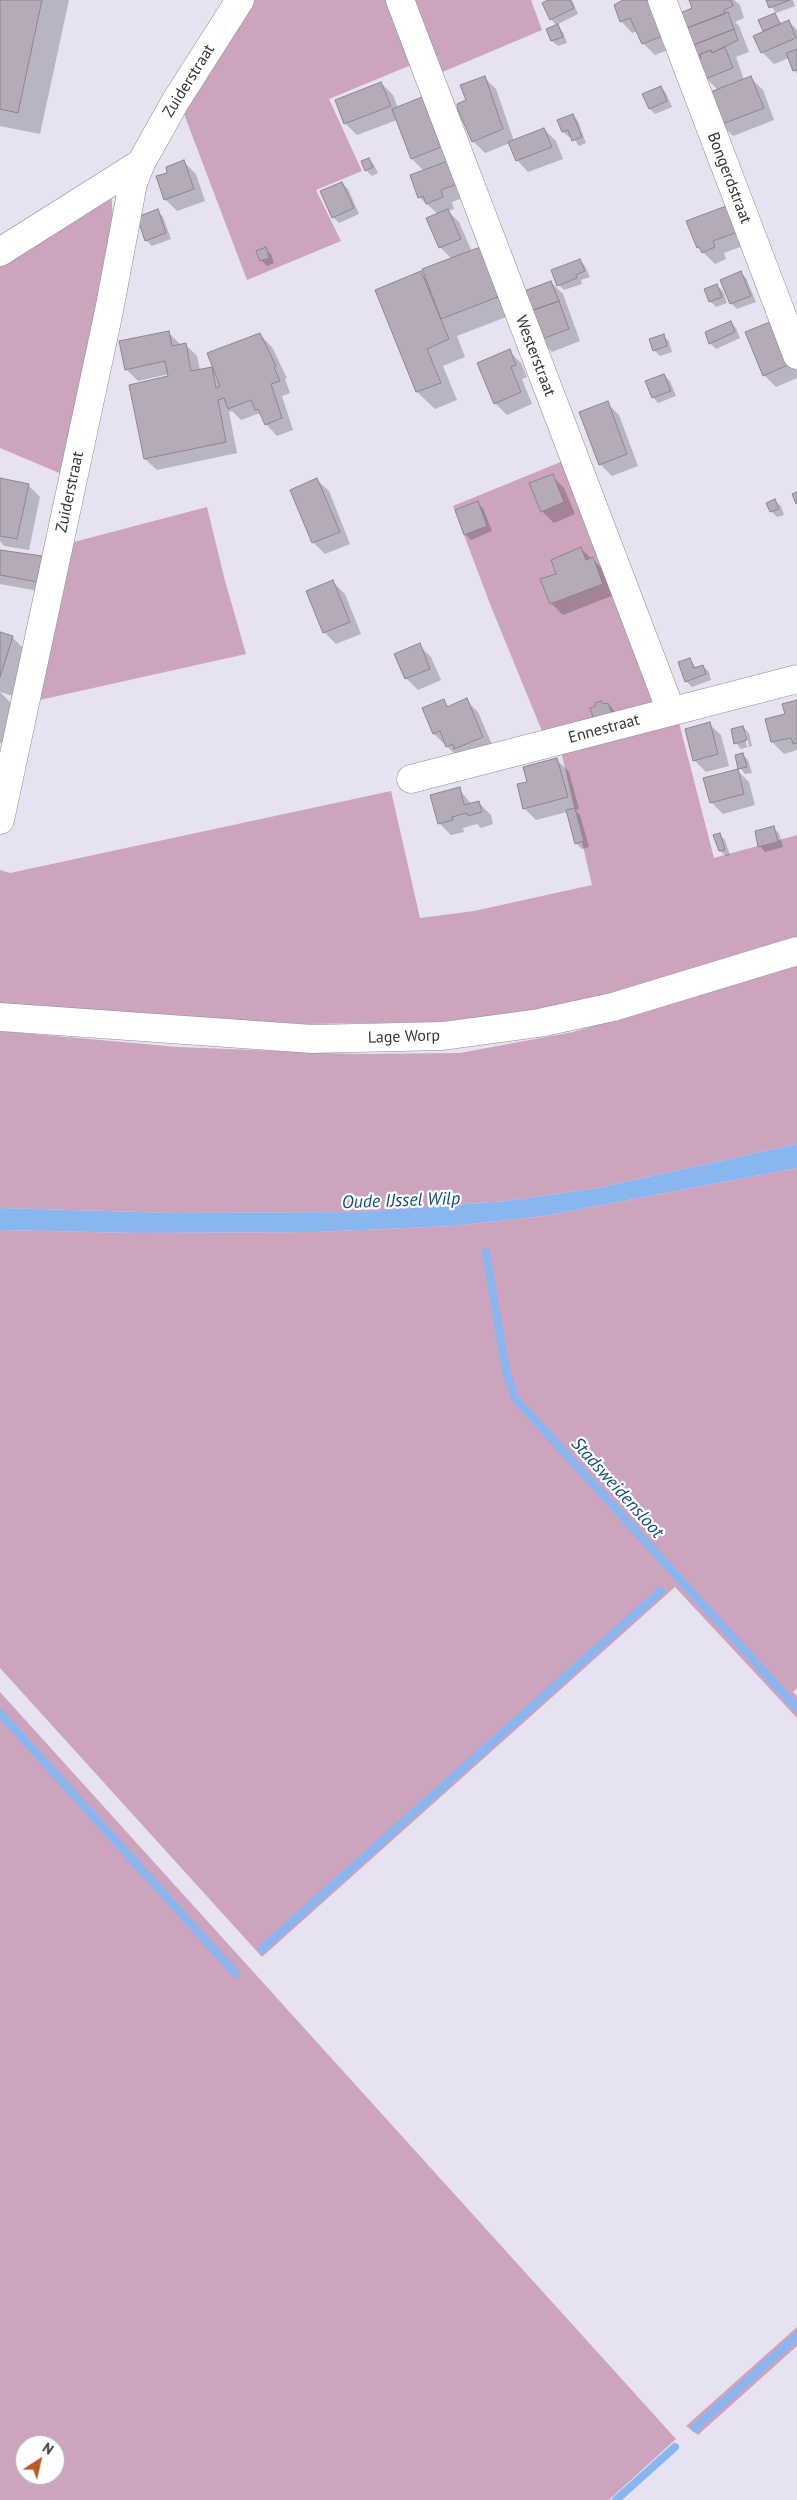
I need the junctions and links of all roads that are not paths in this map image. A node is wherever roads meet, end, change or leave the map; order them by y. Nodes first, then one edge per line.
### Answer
1 (240, 0) edge
2 (400, 0) edge
3 (662, 0) edge
4 (141, 163) junction
5 (0, 252) edge
6 (797, 355) edge
7 (797, 679) edge
8 (671, 711) junction
9 (411, 779) dead end
10 (0, 820) edge
11 (797, 951) edge
12 (0, 1017) edge

1 - 4 street, Zuiderstraat
2 - 8 street, Westerstraat
3 - 6 street, Bongerdstraat
4 - 5 street, Zuiderstraat
4 - 10 street, Zuiderstraat
7 - 8 street, Ennestraat
8 - 9 street, Ennestraat
11 - 12 street, Lage Worp

